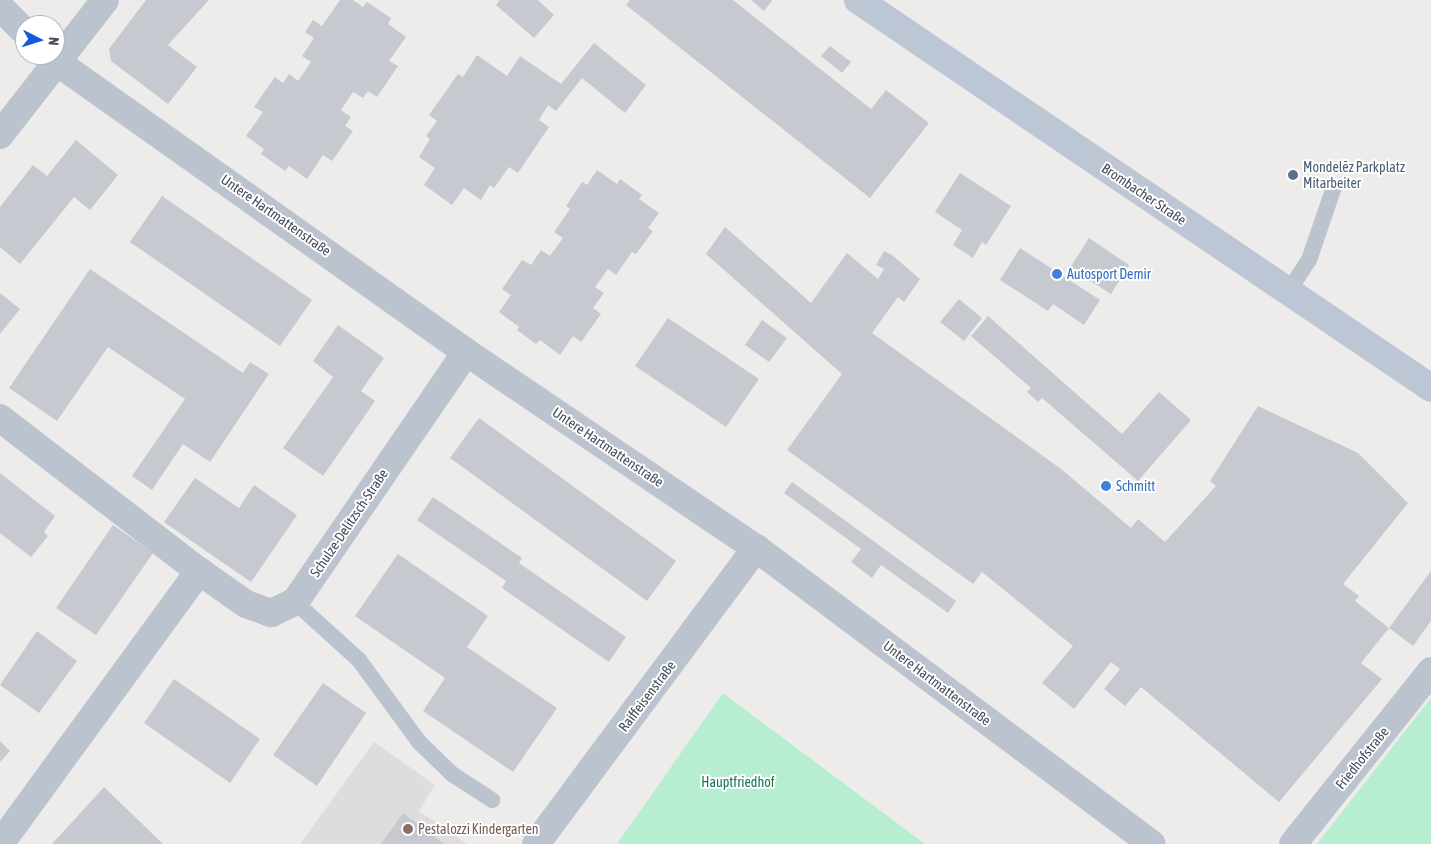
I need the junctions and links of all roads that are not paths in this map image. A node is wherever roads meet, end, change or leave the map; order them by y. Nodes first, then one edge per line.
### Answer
1 (105, 0) edge
2 (858, 0) edge
3 (0, 7) edge
4 (15, 22) edge
5 (65, 44) edge
6 (47, 65) edge
7 (59, 65) edge
8 (0, 136) edge
9 (1334, 187) dead end
10 (1288, 292) junction
11 (466, 352) junction
12 (1430, 384) edge
13 (0, 418) edge
14 (756, 548) junction
15 (199, 571) junction
16 (295, 602) junction
17 (1431, 672) edge
18 (492, 800) dead end
19 (0, 844) edge
20 (536, 844) edge
21 (1152, 844) edge
22 (1293, 844) edge

1 - 5 street
2 - 10 main road, Brombacher Straße
3 - 4 street
6 - 8 street
7 - 11 street, Untere Hartmattenstraße
9 - 10 lane
10 - 12 main road, Brombacher Straße
11 - 14 street, Untere Hartmattenstraße
11 - 16 street, Schulze-Delitzsch-Straße
13 - 15 street
14 - 20 street, Raiffeisenstraße
14 - 21 street, Untere Hartmattenstraße
15 - 16 street
15 - 19 street
16 - 18 lane
17 - 22 street, Friedhofstraße

